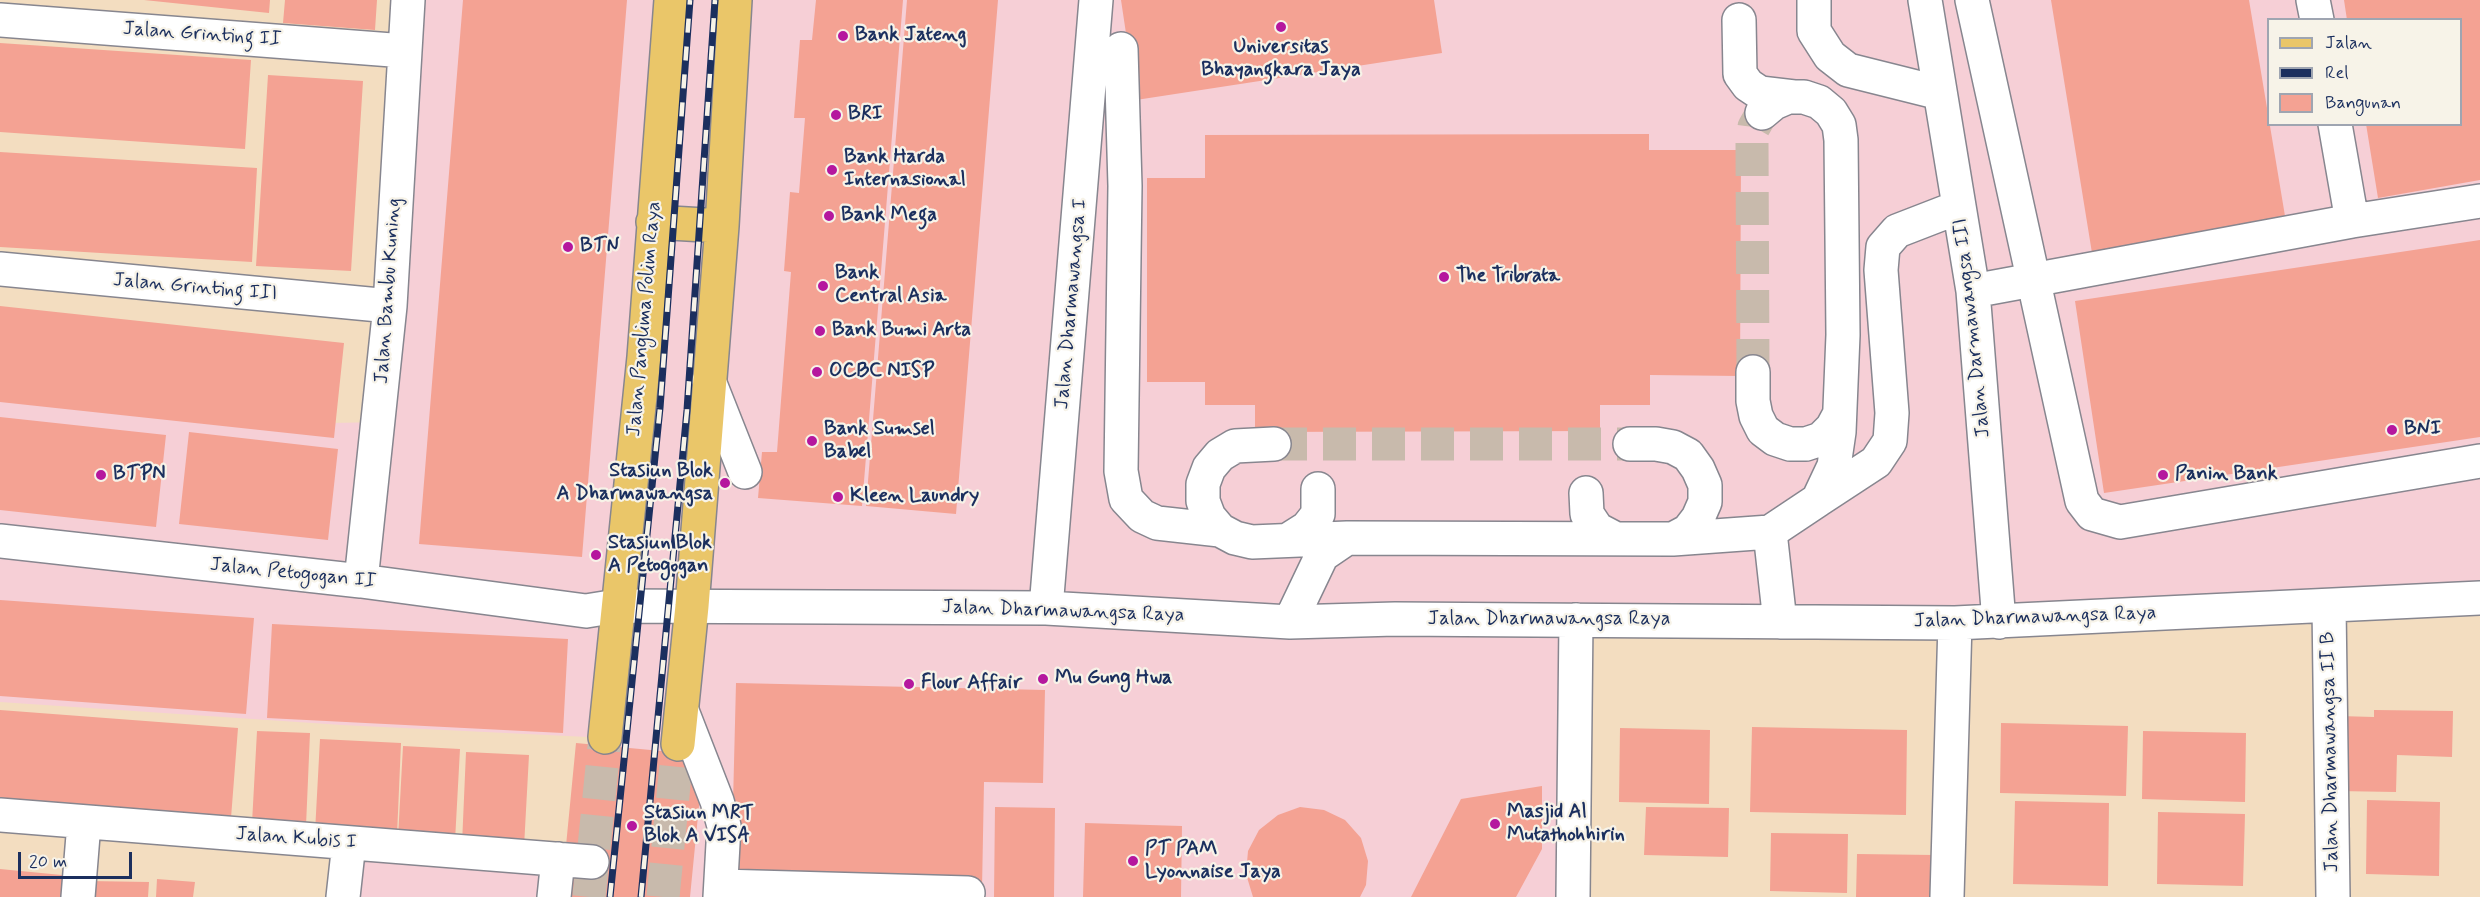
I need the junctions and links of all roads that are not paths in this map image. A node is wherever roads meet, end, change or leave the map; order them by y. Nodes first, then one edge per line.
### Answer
1 (408, 0) edge
2 (671, 0) edge
3 (735, 0) edge
4 (1096, 0) edge
5 (1814, 0) edge
6 (1925, 0) edge
7 (1972, 0) edge
8 (2313, 0) edge
9 (2317, 18) edge
10 (0, 20) edge
11 (1739, 20) dead end
12 (1121, 49) dead end
13 (405, 51) junction
14 (1940, 93) junction
15 (1794, 97) junction
16 (1762, 113) tunnel mouth
17 (2335, 126) edge
18 (1082, 186) junction
19 (1132, 186) junction
20 (2480, 201) edge
21 (1959, 207) junction
22 (2352, 221) junction
23 (653, 222) junction
24 (723, 226) junction
25 (0, 268) edge
26 (2034, 281) junction
27 (1973, 291) junction
28 (390, 306) junction
29 (1753, 372) tunnel mouth
30 (709, 381) junction
31 (1839, 415) junction
32 (1274, 444) tunnel mouth
33 (1630, 444) tunnel mouth
34 (2480, 461) edge
35 (745, 472) dead end
36 (1318, 489) dead end
37 (1587, 493) dead end
38 (1818, 500) junction
39 (1220, 530) junction
40 (1770, 532) junction
41 (1347, 538) junction
42 (1616, 539) junction
43 (1673, 539) junction
44 (1288, 540) junction
45 (0, 541) edge
46 (361, 581) junction
47 (2480, 598) edge
48 (692, 606) junction
49 (2329, 606) junction
50 (1046, 608) junction
51 (606, 618) junction
52 (1576, 620) junction
53 (1780, 621) junction
54 (1290, 622) junction
55 (1999, 622) junction
56 (1955, 623) junction
57 (682, 711) junction
58 (605, 737) tunnel mouth
59 (678, 744) tunnel mouth
60 (0, 815) edge
61 (84, 823) junction
62 (349, 843) junction
63 (558, 859) junction
64 (592, 862) dead end
65 (721, 892) edge
66 (968, 893) dead end
67 (78, 897) edge
68 (343, 897) edge
69 (554, 897) edge
70 (1573, 897) edge
71 (1947, 897) edge
72 (2333, 897) edge

1 - 13 street, Jalan Bambu Kuning
2 - 23 main road, Jalan Panglima Polim Raya
3 - 24 main road
4 - 18 street, Jalan Dharmawangsa I
5 - 14 street
6 - 14 street, Jalan Darmawangsa III
7 - 26 street
8 - 9 street
10 - 13 street, Jalan Grinting II
11 - 15 street
12 - 19 street
13 - 28 street, Jalan Bambu Kuning
14 - 21 street, Jalan Darmawangsa III
15 - 16 street
15 - 31 street
17 - 22 street
18 - 19 street
18 - 50 street, Jalan Dharmawangsa I
19 - 39 street
20 - 22 street
21 - 27 street, Jalan Darmawangsa III
21 - 38 street
22 - 26 street
23 - 24 main road
23 - 51 main road, Jalan Panglima Polim Raya
24 - 30 main road
25 - 28 street, Jalan Grinting III
26 - 27 street
26 - 34 street
27 - 55 street, Jalan Darmawangsa III
28 - 46 street, Jalan Bambu Kuning
29 - 31 street
30 - 35 street
30 - 48 main road
31 - 38 street
32 - 39 street
33 - 43 street
36 - 44 street
37 - 42 street
38 - 40 street
39 - 44 street
40 - 43 street
40 - 53 street
41 - 42 street
41 - 44 street
41 - 54 street
42 - 43 street
45 - 46 street, Jalan Petogogan II
46 - 51 street, Jalan Petogogan II
47 - 49 street, Jalan Dharmawangsa Raya
48 - 50 street, Jalan Dharmawangsa Raya
48 - 51 street, Jalan Dharmawangsa Raya
48 - 57 main road
49 - 55 street, Jalan Dharmawangsa Raya
49 - 72 street, Jalan Dharmawangsa II B
50 - 54 street, Jalan Dharmawangsa Raya
51 - 58 main road, Jalan Panglima Polim Raya
52 - 53 street, Jalan Dharmawangsa Raya
52 - 54 street, Jalan Dharmawangsa Raya
52 - 70 street
53 - 56 street, Jalan Dharmawangsa Raya
55 - 56 street, Jalan Dharmawangsa Raya
56 - 71 street
57 - 59 main road
57 - 65 street
60 - 61 street, Jalan Kubis I
61 - 62 street, Jalan Kubis I
61 - 67 street
62 - 63 street, Jalan Kubis I
62 - 68 street
63 - 64 street, Jalan Kubis I
63 - 69 street
65 - 66 street

